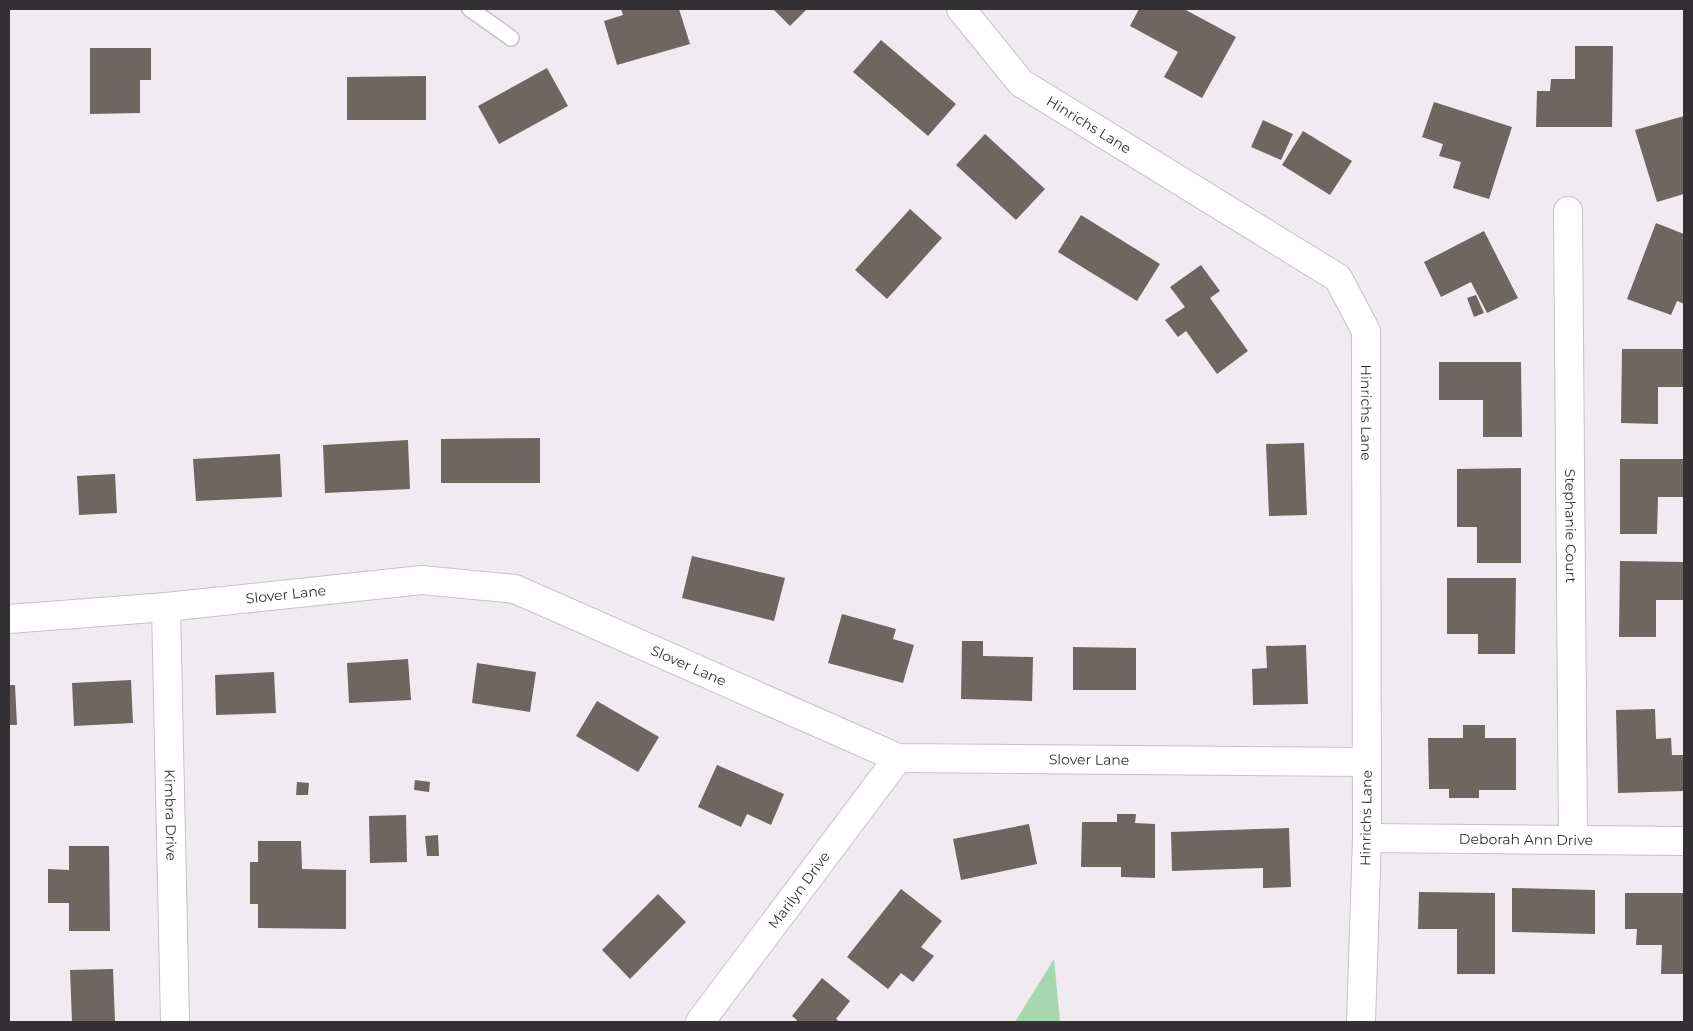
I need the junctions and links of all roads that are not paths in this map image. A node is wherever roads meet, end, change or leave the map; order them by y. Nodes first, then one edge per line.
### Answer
1 (470, 9) edge
2 (961, 9) edge
3 (511, 38) dead end
4 (1568, 211) dead end
5 (166, 607) junction
6 (9, 619) edge
7 (898, 758) junction
8 (1367, 762) junction
9 (1366, 838) junction
10 (1572, 840) junction
11 (1684, 841) edge
12 (175, 1022) edge
13 (700, 1022) edge
14 (1361, 1022) edge

1 - 3 lane
2 - 8 street, Hinrichs Lane
4 - 10 street, Stephanie Court
5 - 6 street, Slover Lane
5 - 7 street, Slover Lane
5 - 12 street, Kimbra Drive
7 - 8 street, Slover Lane
7 - 13 street, Marilyn Drive
8 - 9 street, Hinrichs Lane
9 - 10 street, Deborah Ann Drive
9 - 14 street, Hinrichs Lane
10 - 11 street, Deborah Ann Drive

